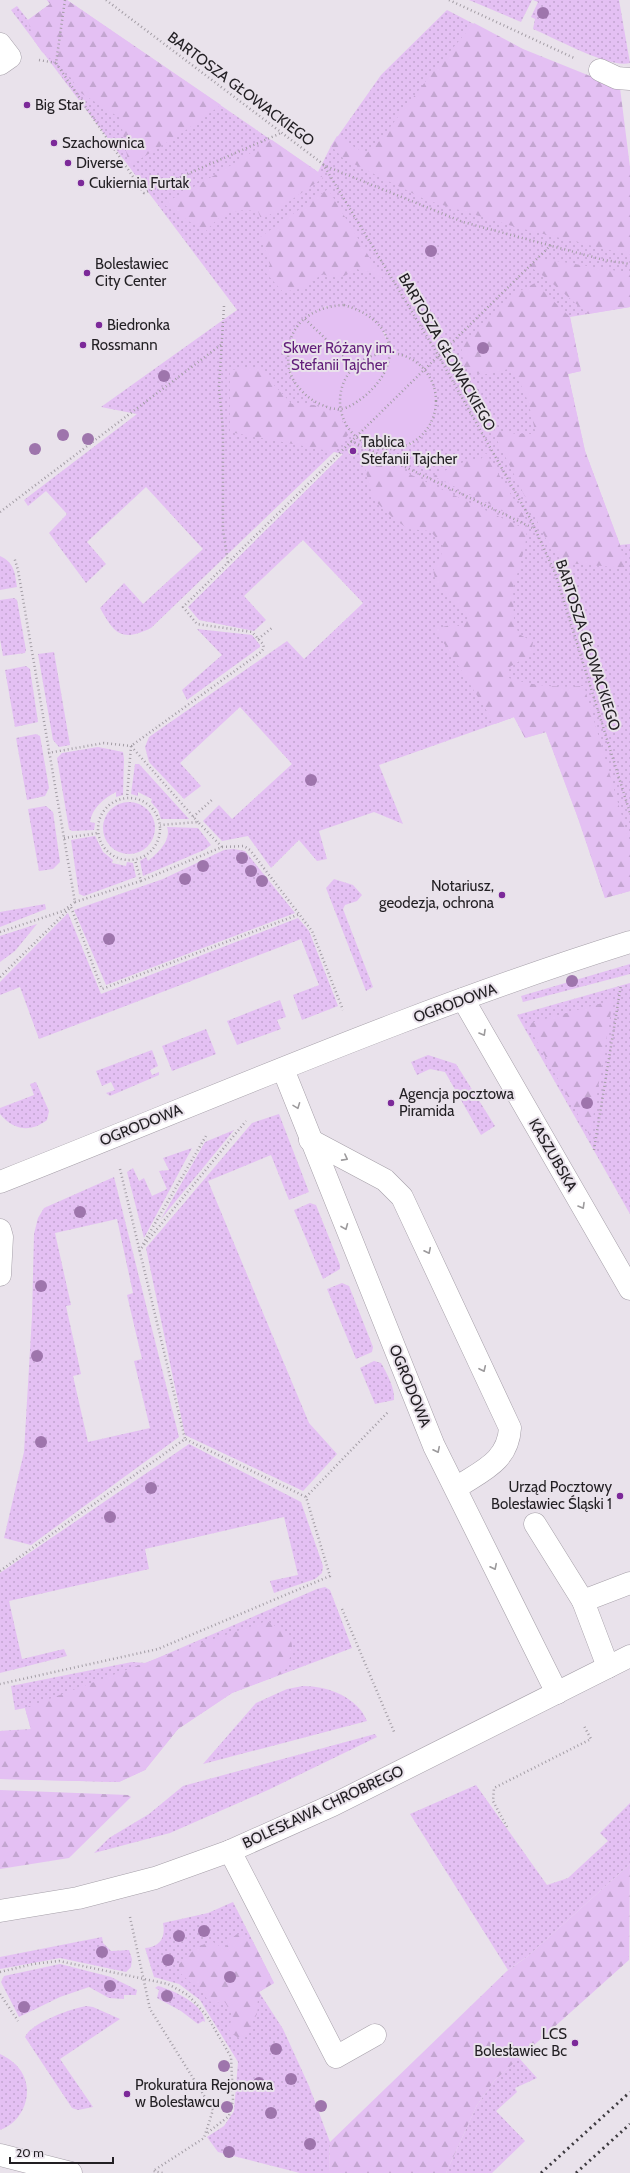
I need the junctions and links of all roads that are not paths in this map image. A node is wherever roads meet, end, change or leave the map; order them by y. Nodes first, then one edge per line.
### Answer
1 (0, 44) edge
2 (0, 64) edge
3 (600, 70) road end
4 (630, 79) edge
5 (630, 942) edge
6 (463, 999) junction
7 (283, 1069) junction
8 (310, 1140) junction
9 (0, 1182) edge
10 (0, 1230) edge
11 (0, 1274) edge
12 (630, 1289) edge
13 (456, 1488) junction
14 (535, 1524) dead end
15 (630, 1583) edge
16 (583, 1601) junction
17 (630, 1656) edge
18 (608, 1667) junction
19 (557, 1693) junction
20 (230, 1851) junction
21 (0, 1911) edge
22 (375, 2035) dead end
23 (0, 2154) edge
24 (71, 2173) edge

1 - 2 street
3 - 4 street
5 - 6 street, OGRODOWA
6 - 7 street, OGRODOWA
6 -> 12 street, KASZUBSKA
7 -> 8 street, OGRODOWA
7 - 9 street, OGRODOWA
8 -> 13 street, OGRODOWA
8 -> 13 street
10 - 11 street
13 -> 19 street, OGRODOWA
14 - 16 street
15 - 16 street
16 - 18 street
17 - 18 street, BOLESŁAWA CHROBREGO
18 - 19 street, BOLESŁAWA CHROBREGO
19 - 20 street, BOLESŁAWA CHROBREGO
20 - 21 street, BOLESŁAWA CHROBREGO
20 - 22 street
23 - 24 street

